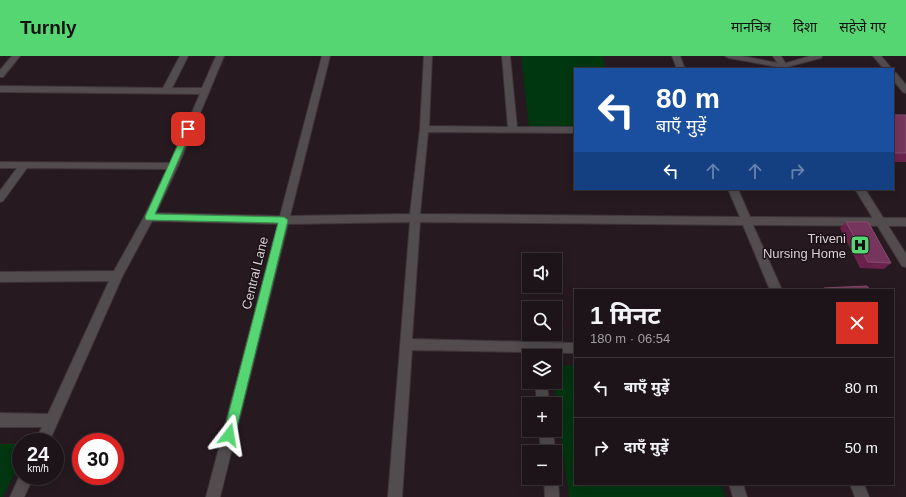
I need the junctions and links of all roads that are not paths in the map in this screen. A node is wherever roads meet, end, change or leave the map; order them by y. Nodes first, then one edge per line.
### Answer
1 (16, 56) edge
2 (184, 56) edge
3 (220, 56) edge
4 (326, 56) edge
5 (428, 56) edge
6 (506, 56) edge
7 (676, 56) edge
8 (729, 56) edge
9 (777, 56) edge
10 (818, 56) edge
11 (877, 56) edge
12 (682, 68) edge
13 (784, 68) edge
14 (887, 68) edge
15 (0, 75) edge
16 (894, 76) edge
17 (0, 89) edge
18 (906, 90) edge
19 (166, 91) junction
20 (204, 91) junction
21 (424, 129) junction
22 (513, 129) junction
23 (574, 130) edge
24 (0, 165) edge
25 (25, 165) junction
26 (172, 166) junction
27 (733, 190) edge
28 (861, 190) edge
29 (0, 198) edge
30 (149, 217) junction
31 (415, 218) junction
32 (284, 220) junction
33 (747, 220) junction
34 (881, 222) junction
35 (906, 222) edge
36 (906, 263) edge
37 (118, 276) junction
38 (0, 277) edge
39 (776, 289) edge
40 (406, 344) junction
41 (574, 348) edge
42 (562, 349) edge
43 (522, 351) edge
44 (0, 420) edge
45 (52, 421) junction
46 (46, 433) edge
47 (23, 485) edge
48 (551, 485) edge
49 (736, 485) edge
50 (857, 485) edge
51 (17, 497) edge
52 (213, 497) edge
53 (395, 497) edge
54 (552, 497) edge
55 (740, 497) edge
56 (862, 497) edge

1 - 15 street
2 - 19 street
3 - 20 street
4 - 32 street, Central Lane
5 - 21 street
6 - 22 street
7 - 12 street
8 - 13 street
9 - 13 street
10 - 13 street
11 - 14 street
16 - 18 street
17 - 19 street
19 - 20 street
20 - 26 street
21 - 22 street
21 - 31 street
22 - 23 street
24 - 25 street
25 - 26 street
25 - 29 street
26 - 30 street
27 - 33 street
28 - 34 street
30 - 32 street
30 - 37 street
31 - 32 street
31 - 33 street
31 - 40 street
32 - 52 street, Central Lane
33 - 34 street
33 - 39 street
34 - 35 street
34 - 36 street
37 - 38 street
37 - 45 street
40 - 43 street
40 - 53 street
41 - 42 street
44 - 45 street
45 - 46 street
47 - 51 street
48 - 54 street
49 - 55 street
50 - 56 street

